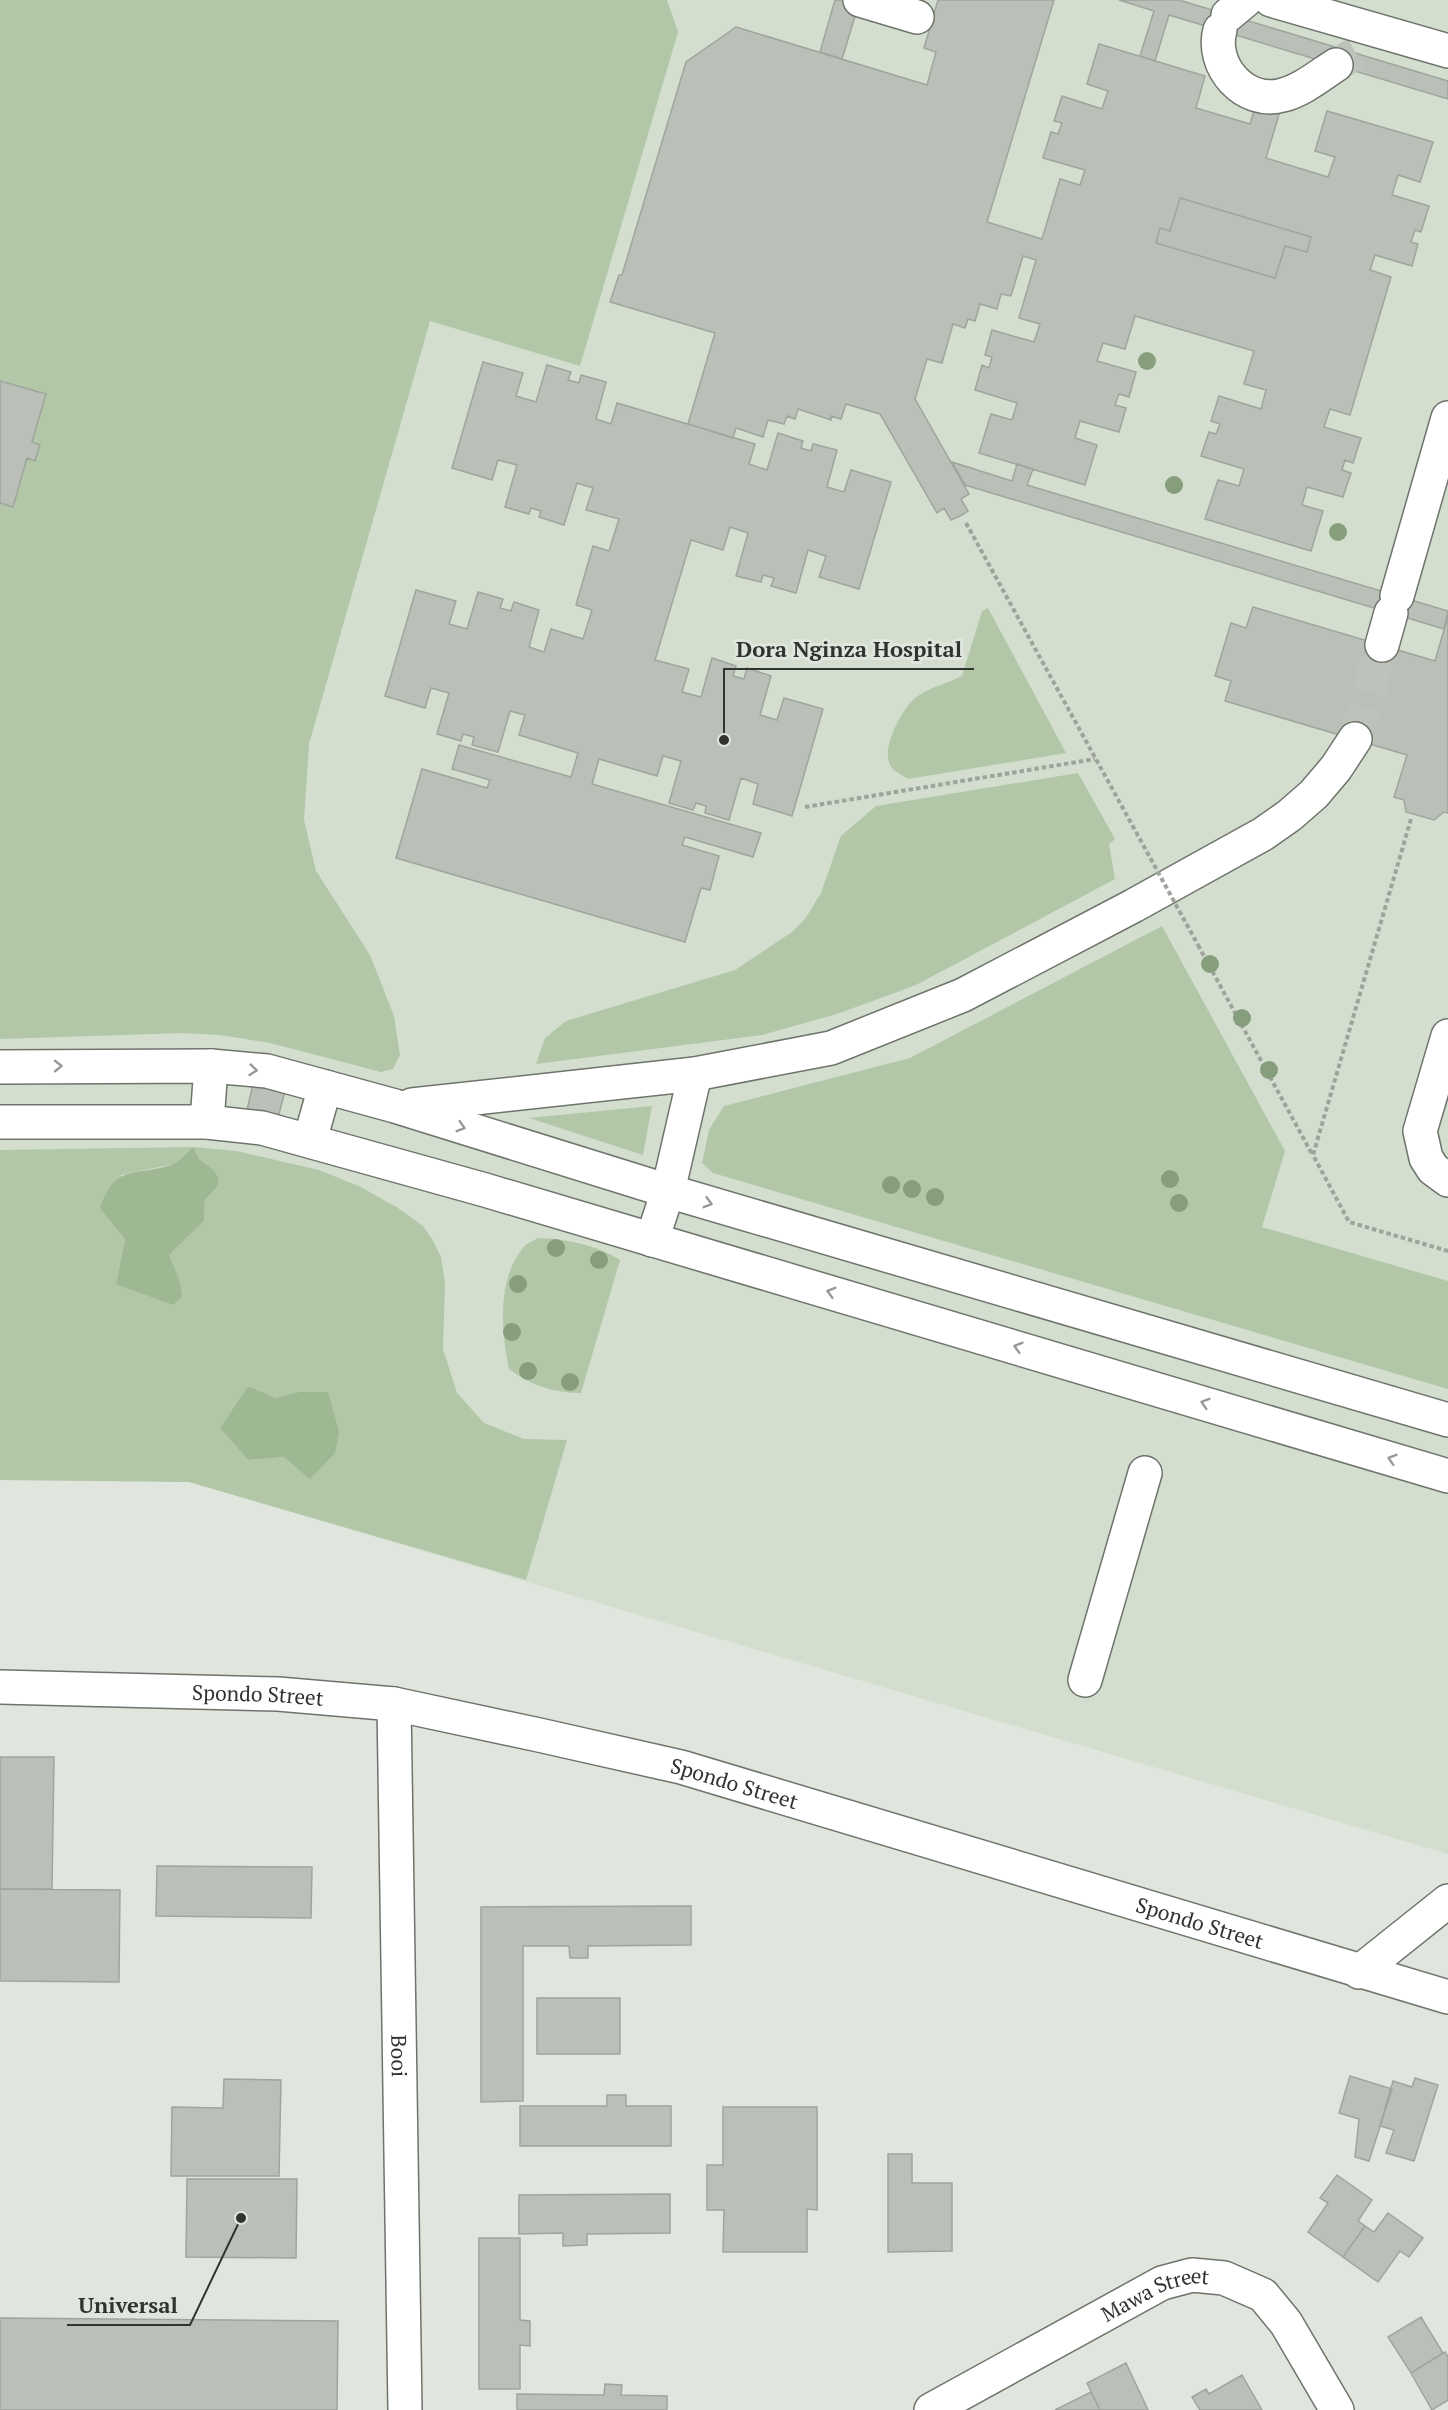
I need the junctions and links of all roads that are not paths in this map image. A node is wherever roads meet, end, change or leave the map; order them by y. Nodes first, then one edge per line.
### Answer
1 (860, 0) edge
2 (1271, 0) edge
3 (1232, 15) edge
4 (917, 17) dead end
5 (1387, 34) junction
6 (1448, 51) edge
7 (1448, 418) edge
8 (1382, 645) tunnel mouth
9 (1355, 739) tunnel mouth
10 (1448, 1036) edge
11 (211, 1066) junction
12 (0, 1067) edge
13 (695, 1074) junction
14 (326, 1087) junction
15 (395, 1106) junction
16 (0, 1122) edge
17 (207, 1122) junction
18 (310, 1140) junction
19 (1448, 1180) edge
20 (668, 1191) junction
21 (652, 1240) junction
22 (1259, 1365) junction
23 (1244, 1415) junction
24 (1448, 1420) edge
25 (1145, 1473) dead end
26 (1448, 1476) edge
27 (1085, 1680) dead end
28 (0, 1687) edge
29 (394, 1704) junction
30 (1448, 1901) edge
31 (1359, 1972) junction
32 (1448, 1997) edge
33 (405, 2410) edge
34 (931, 2410) edge
35 (1337, 2410) edge

1 - 4 main road
2 - 5 main road
3 - 5 main road
5 - 6 main road
7 - 8 main road
9 - 13 main road
10 - 19 main road
12 -> 11 main road
11 -> 14 main road
11 - 17 main road
13 - 15 main road
13 - 20 main road
14 - 15 main road
14 - 18 main road
15 -> 20 main road
16 - 17 main road
17 - 18 main road
18 - 21 main road
20 - 21 main road
20 -> 22 main road
23 -> 21 main road
22 - 23 main road
22 - 24 main road
26 -> 23 main road
25 - 27 main road
28 - 29 main road, Spondo Street
29 - 31 main road, Spondo Street
29 - 33 main road, Booi
30 - 31 main road
31 - 32 main road, Spondo Street
34 - 35 main road, Mawa Street

